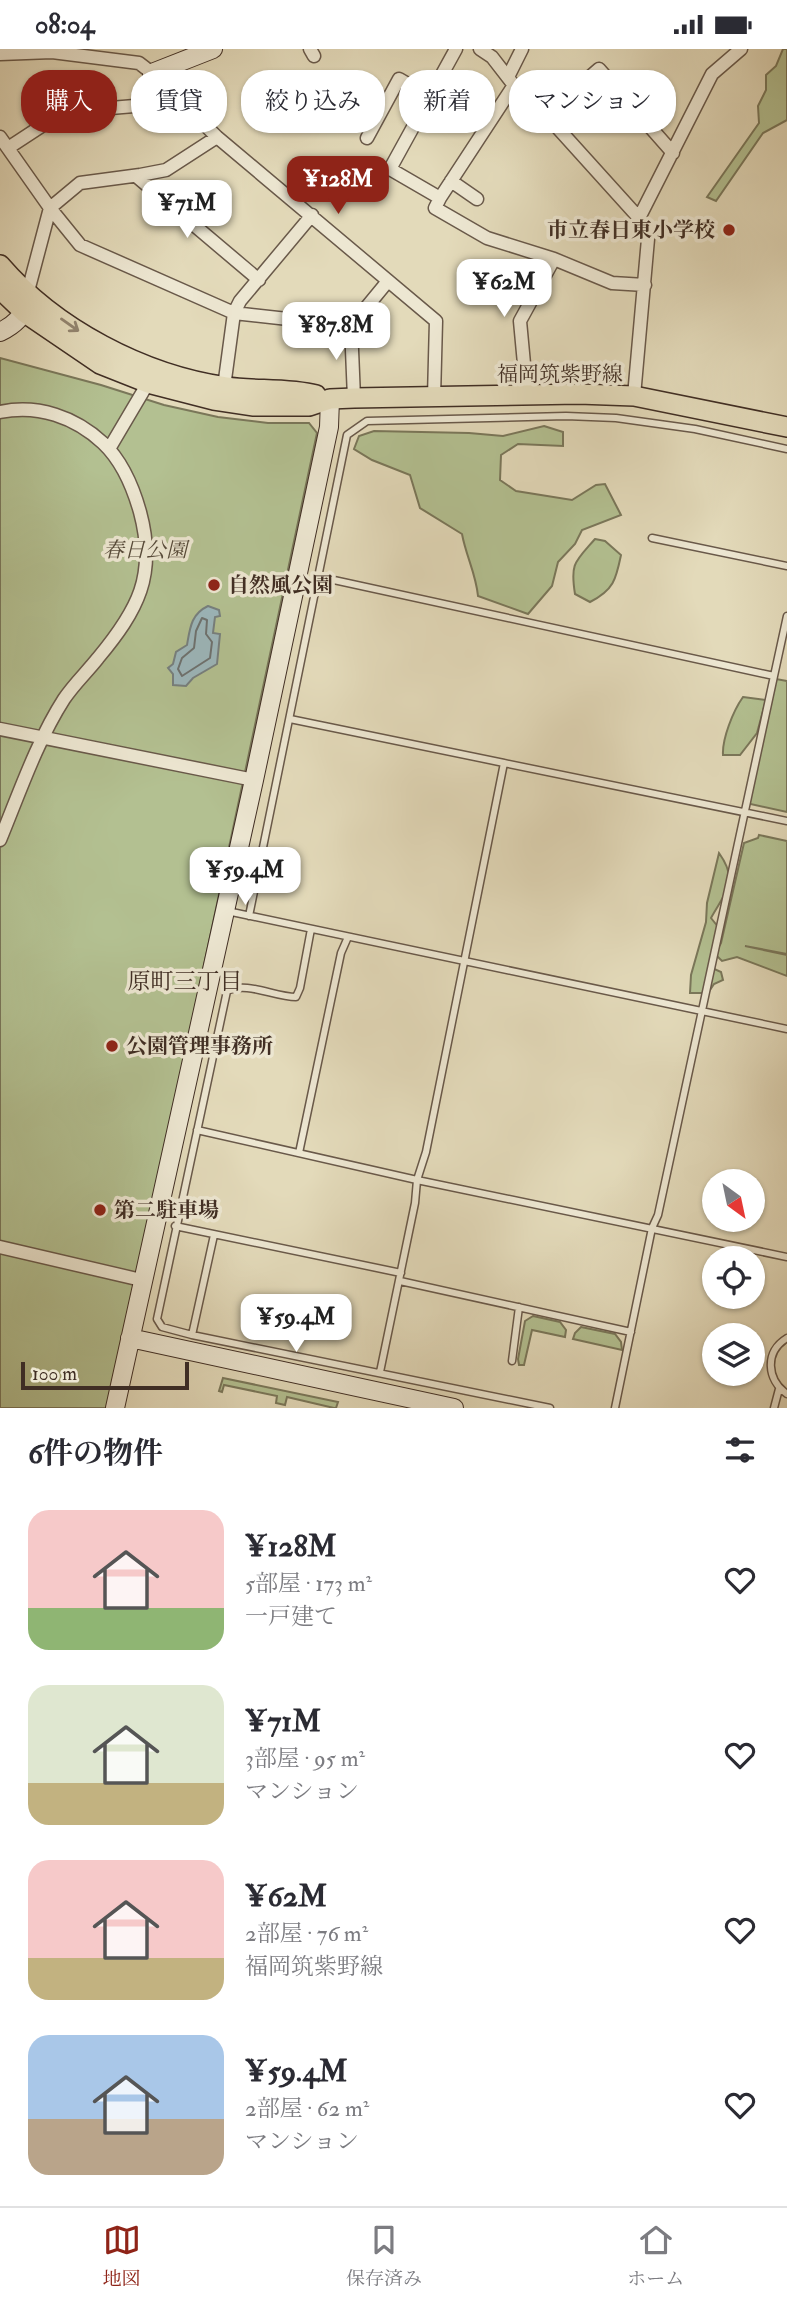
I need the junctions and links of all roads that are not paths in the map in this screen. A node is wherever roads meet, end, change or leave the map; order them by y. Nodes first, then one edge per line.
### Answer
1 (213, 49) edge
2 (456, 49) edge
3 (480, 49) edge
4 (522, 49) edge
5 (741, 49) edge
6 (0, 54) edge
7 (148, 70) edge
8 (160, 70) edge
9 (445, 70) edge
10 (515, 70) edge
11 (509, 78) edge
12 (399, 79) edge
13 (509, 84) edge
14 (131, 106) edge
15 (213, 133) edge
16 (410, 133) edge
17 (562, 133) edge
18 (655, 133) edge
19 (0, 137) edge
20 (217, 137) junction
21 (367, 138) dead end
22 (8, 148) junction
23 (673, 153) junction
24 (136, 176) junction
25 (451, 181) junction
26 (440, 198) junction
27 (477, 199) dead end
28 (50, 208) junction
29 (312, 215) junction
30 (639, 218) junction
31 (554, 259) junction
32 (0, 265) edge
33 (259, 279) junction
34 (388, 281) junction
35 (645, 285) junction
36 (0, 289) edge
37 (26, 304) junction
38 (234, 313) junction
39 (351, 326) junction
40 (0, 332) edge
41 (148, 383) junction
42 (224, 387) junction
43 (527, 396) junction
44 (634, 396) junction
45 (434, 397) junction
46 (354, 398) junction
47 (330, 399) junction
48 (0, 412) edge
49 (787, 427) edge
50 (109, 449) junction
51 (787, 449) edge
52 (652, 538) dead end
53 (787, 566) edge
54 (320, 577) junction
55 (787, 616) edge
56 (774, 676) junction
57 (290, 719) junction
58 (0, 729) edge
59 (43, 738) junction
60 (504, 763) junction
61 (254, 780) junction
62 (744, 813) junction
63 (787, 821) edge
64 (0, 840) edge
65 (225, 911) junction
66 (249, 916) junction
67 (311, 929) junction
68 (348, 937) junction
69 (465, 961) junction
70 (700, 1011) junction
71 (787, 1030) edge
72 (197, 1130) junction
73 (299, 1153) junction
74 (417, 1180) junction
75 (175, 1226) junction
76 (652, 1229) junction
77 (214, 1235) junction
78 (0, 1247) edge
79 (787, 1257) edge
80 (401, 1273) junction
81 (137, 1279) dead end
82 (400, 1281) junction
83 (519, 1307) junction
84 (631, 1332) junction
85 (192, 1335) junction
86 (130, 1338) junction
87 (787, 1338) edge
88 (512, 1361) dead end
89 (380, 1372) junction
90 (779, 1388) junction
91 (787, 1394) edge
92 (116, 1408) edge
93 (454, 1408) edge
94 (550, 1408) edge
95 (615, 1408) edge
96 (774, 1408) edge

1 - 8 street
2 - 9 street
3 - 11 street
4 - 10 street
5 - 23 street
6 - 7 street
12 - 21 street
13 - 25 street
14 - 22 street
15 - 20 street
16 - 26 street
17 - 30 street
18 - 23 street
19 - 22 street
20 - 24 street
20 - 29 street
22 - 28 street
23 - 30 street
24 - 28 street
24 - 33 street
25 - 26 street
25 - 27 street
26 - 31 street
28 - 37 street
28 - 38 street
29 - 33 street
29 - 34 street
30 - 35 street
31 - 35 street
31 - 43 street
32 - 37 main road, 福岡筑紫野線
33 - 38 street
34 - 39 street
34 - 45 street
35 - 44 street
36 - 37 main road, 福岡筑紫野線
37 - 40 street
37 - 41 main road, 福岡筑紫野線
37 -> 42 main road, 福岡筑紫野線
38 - 39 street
38 - 42 street
39 - 46 street
41 - 47 main road, 福岡筑紫野線
41 - 50 street
42 - 47 main road, 福岡筑紫野線
43 - 44 main road, 福岡筑紫野線
43 - 45 main road, 福岡筑紫野線
44 - 49 main road, 福岡筑紫野線
45 - 46 main road, 福岡筑紫野線
46 - 47 main road, 福岡筑紫野線
47 - 61 street
48 - 50 street
50 - 59 street
51 - 54 lane
52 - 53 lane
54 - 56 lane
54 - 57 lane
55 - 56 lane
56 - 62 lane
57 - 60 lane
57 - 66 lane
58 - 59 street
59 - 61 street
59 - 64 street
60 - 62 lane
60 - 69 lane
61 - 65 street
62 - 63 lane
62 - 70 lane
65 - 66 lane
65 - 86 street
66 - 67 lane
67 - 68 lane
67 - 72 lane
68 - 69 lane
68 - 73 lane
69 - 70 lane
69 - 74 lane
70 - 71 lane
70 - 76 lane
72 - 73 lane
72 - 75 lane
73 - 74 lane
74 - 76 lane
74 - 80 lane
75 - 77 lane
75 - 85 lane
76 - 79 lane
76 - 84 lane
77 - 80 lane
77 - 85 lane
78 - 81 street
80 - 82 lane
82 - 83 lane
82 - 89 lane
83 - 84 lane
83 - 88 lane
84 - 95 lane
85 - 89 lane
86 - 92 street
86 - 93 street
87 - 90 lane
89 - 94 lane
90 - 91 lane
90 - 96 lane

